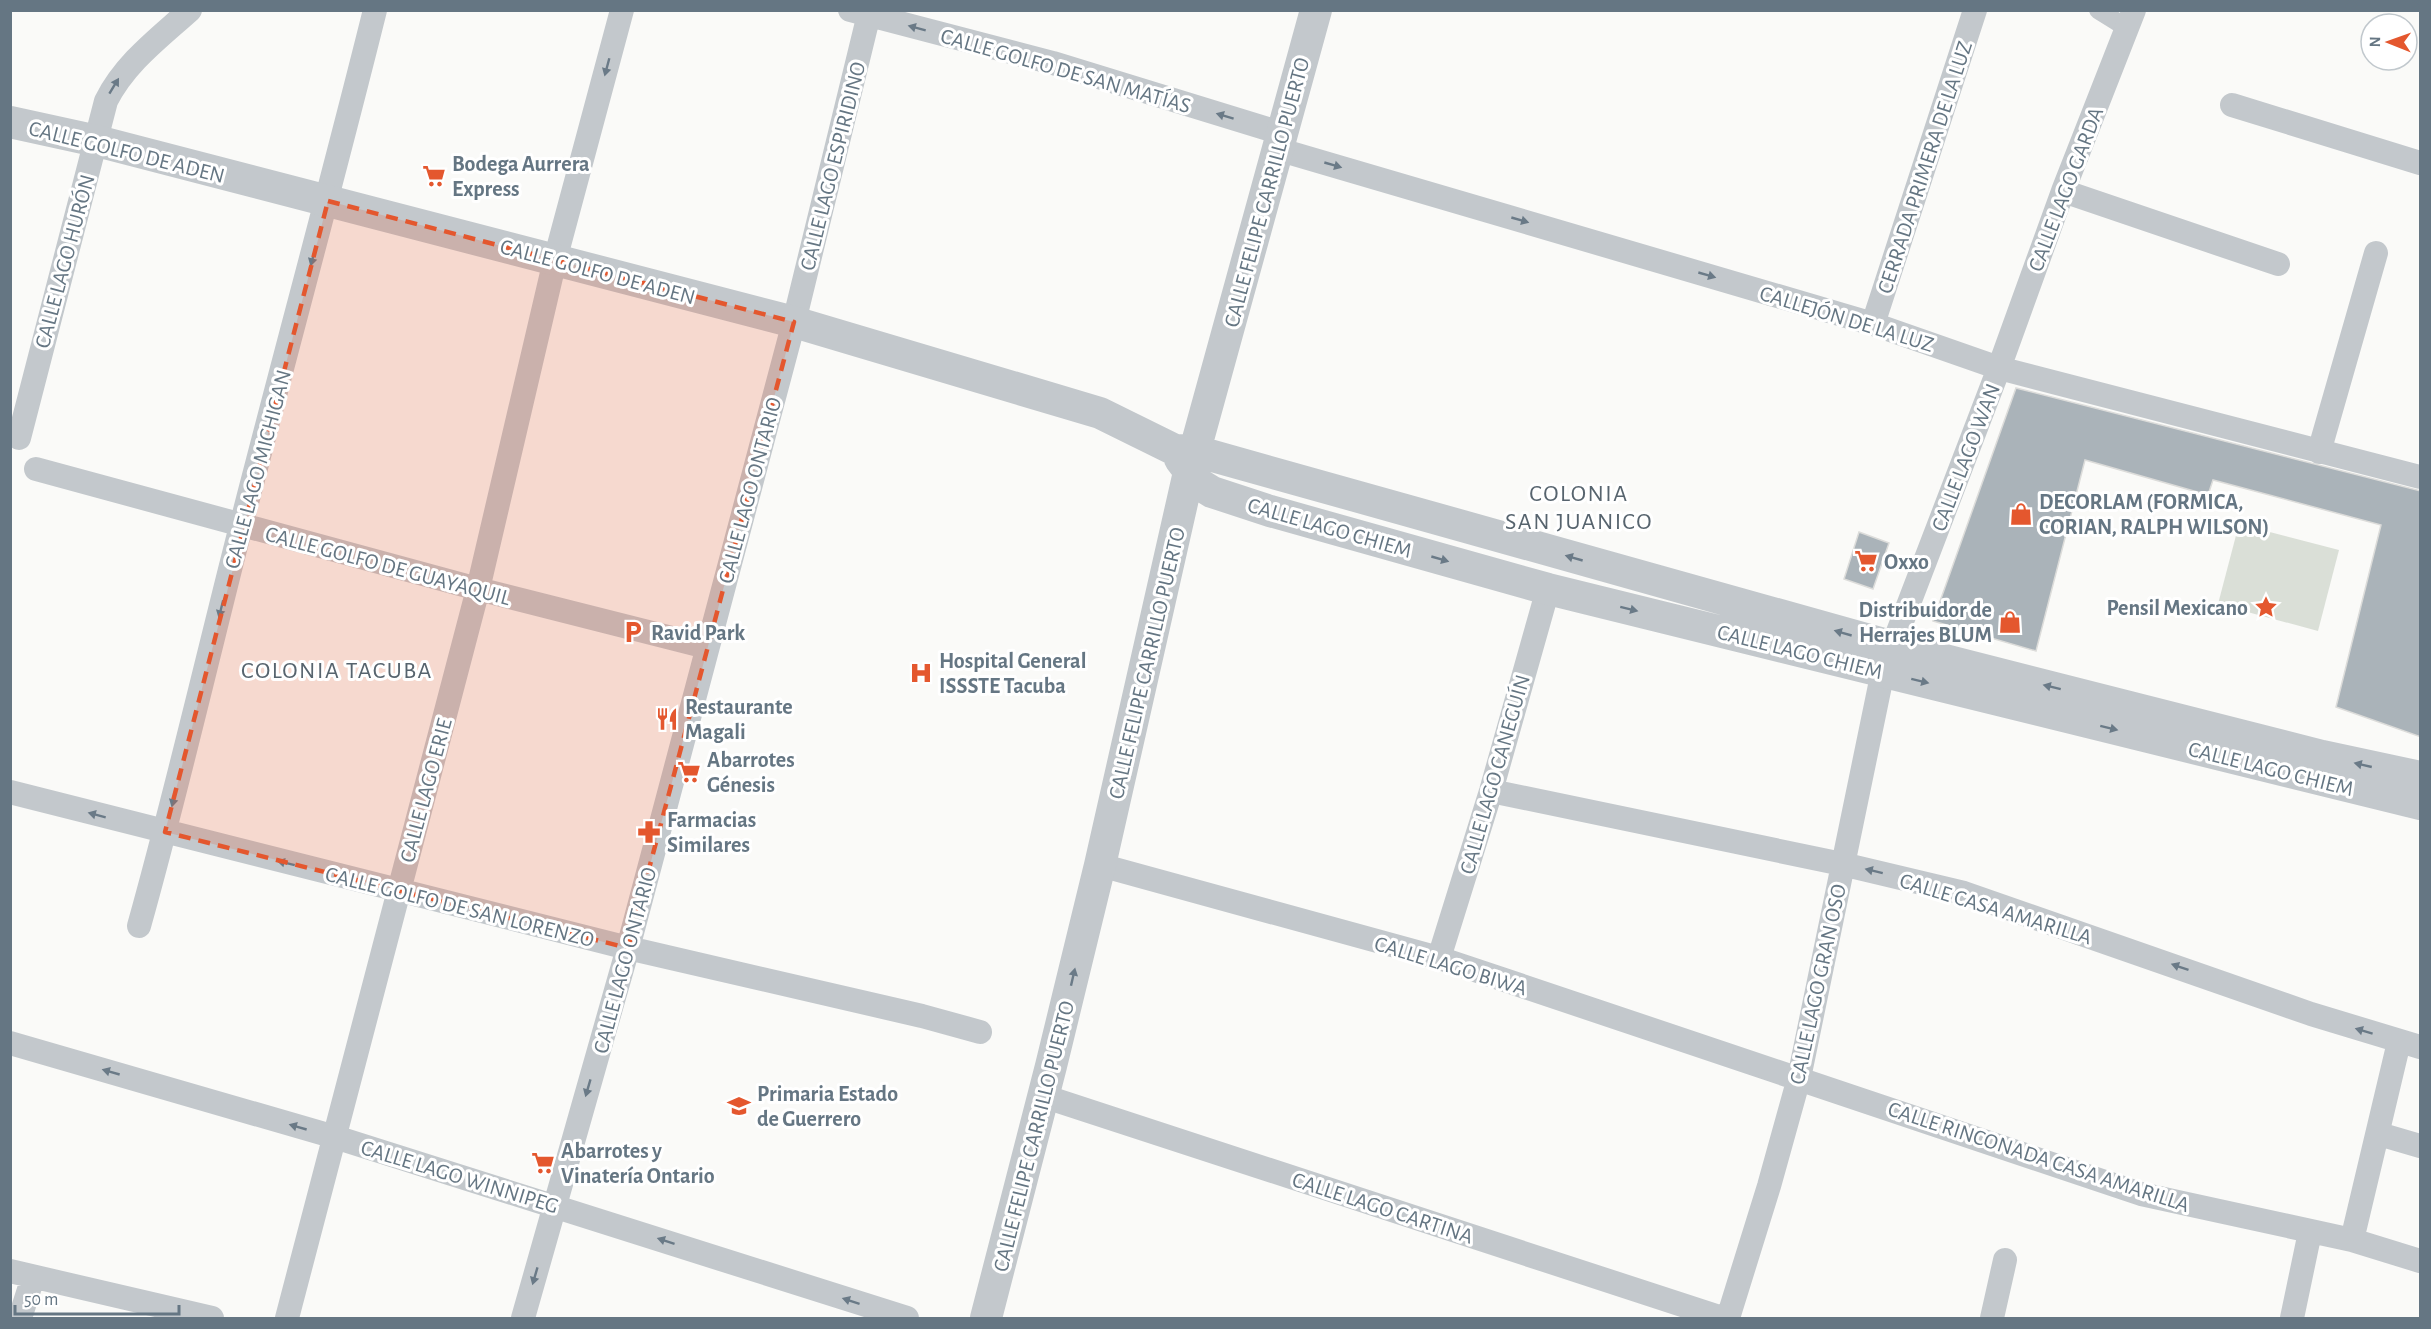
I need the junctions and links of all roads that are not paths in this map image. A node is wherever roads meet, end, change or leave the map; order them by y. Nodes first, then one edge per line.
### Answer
1 (190, 10) edge
2 (375, 10) edge
3 (622, 10) edge
4 (1316, 10) edge
5 (1976, 10) edge
6 (2098, 10) edge
7 (863, 12) edge
8 (2130, 19) edge
9 (2232, 105) dead end
10 (10, 122) edge
11 (97, 141) junction
12 (1279, 141) junction
13 (2421, 163) edge
14 (2062, 191) junction
15 (328, 201) junction
16 (2376, 253) dead end
17 (555, 260) junction
18 (2278, 264) dead end
19 (794, 322) junction
20 (1873, 324) junction
21 (1999, 368) junction
22 (19, 438) dead end
23 (2319, 452) junction
24 (1186, 458) junction
25 (36, 469) dead end
26 (2421, 477) edge
27 (242, 525) junction
28 (478, 589) junction
29 (1548, 589) junction
30 (707, 647) junction
31 (1888, 659) junction
32 (2421, 777) edge
33 (1491, 791) junction
34 (10, 792) edge
35 (2421, 804) edge
36 (165, 832) junction
37 (1842, 864) junction
38 (1100, 865) junction
39 (399, 891) junction
40 (139, 926) dead end
41 (628, 948) junction
42 (1438, 958) junction
43 (980, 1032) dead end
44 (10, 1043) edge
45 (2410, 1044) edge
46 (1799, 1078) junction
47 (1043, 1096) junction
48 (2379, 1134) junction
49 (335, 1137) junction
50 (2421, 1146) edge
51 (555, 1205) junction
52 (2310, 1232) junction
53 (2352, 1240) junction
54 (2005, 1260) dead end
55 (2421, 1261) edge
56 (22, 1274) edge
57 (165, 1313) edge
58 (20, 1318) edge
59 (212, 1318) edge
60 (288, 1318) edge
61 (523, 1318) edge
62 (907, 1318) edge
63 (986, 1318) edge
64 (1722, 1318) edge
65 (1728, 1318) edge
66 (1992, 1318) edge
67 (2292, 1318) edge

11 -> 1 street, CALLE LAGO HURÓN
2 - 15 street, CALLE LAGO MICHIGAN
3 -> 17 street, CALLE LAGO ERIE
4 - 12 street, CALLE FELIPE CARRILLO PUERTO
5 - 20 street, CERRADA PRIMERA DE LA LUZ
6 - 8 street
12 -> 7 street, CALLE GOLFO DE SAN MATÍAS
7 - 19 street, CALLE LAGO ESPIRIDINO
8 - 14 street, CALLE LAGO GARDA
9 - 13 street
10 - 11 street, CALLE GOLFO DE ADEN
11 - 15 street, CALLE GOLFO DE ADEN
11 - 22 street, CALLE LAGO HURÓN
12 -> 20 street, CALLEJÓN DE LA LUZ
12 - 24 street, CALLE FELIPE CARRILLO PUERTO
14 - 18 street
14 - 21 street, CALLE LAGO GARDA
15 - 17 street, CALLE GOLFO DE ADEN
15 -> 27 street, CALLE LAGO MICHIGAN
16 - 23 street
17 - 19 street, CALLE GOLFO DE ADEN
17 - 28 street, CALLE LAGO ERIE
19 - 24 street, CALLE GOLFO DE ADEN
19 - 30 street, CALLE LAGO ONTARIO
20 - 21 street, CALLEJÓN DE LA LUZ
21 - 23 street, CALLEJÓN DE LA LUZ
21 - 31 street, CALLE LAGO WAN
23 - 26 street, CALLEJÓN DE LA LUZ
24 -> 29 street, CALLE LAGO CHIEM
31 -> 24 street, CALLE LAGO CHIEM
24 - 38 street, CALLE FELIPE CARRILLO PUERTO
25 - 27 street, CALLE GOLFO DE GUAYAQUIL
27 - 28 street, CALLE GOLFO DE GUAYAQUIL
27 -> 36 street, CALLE LAGO MICHIGAN
28 - 30 street, CALLE GOLFO DE GUAYAQUIL
28 - 39 street, CALLE LAGO ERIE
29 -> 31 street, CALLE LAGO CHIEM
29 - 33 street, CALLE LAGO CANEGUÍN
30 - 41 street, CALLE LAGO ONTARIO
32 -> 31 street, CALLE LAGO CHIEM
31 -> 35 street, CALLE LAGO CHIEM
31 - 37 street, CALLE LAGO GRAN OSO
33 - 37 street, CALLE CASA AMARILLA
33 - 42 street, CALLE LAGO CANEGUÍN
36 -> 34 street, CALLE GOLFO DE SAN LORENZO
39 -> 36 street, CALLE GOLFO DE SAN LORENZO
36 - 40 street, CALLE LAGO MICHIGAN
45 -> 37 street, CALLE CASA AMARILLA
37 - 46 street, CALLE LAGO GRAN OSO
38 - 42 street, CALLE LAGO BIWA
47 -> 38 street, CALLE FELIPE CARRILLO PUERTO
39 - 41 street, CALLE GOLFO DE SAN LORENZO
39 - 49 street, CALLE LAGO ERIE
41 - 43 street, CALLE GOLFO DE SAN LORENZO
41 -> 51 street, CALLE LAGO ONTARIO
42 - 46 street, CALLE LAGO BIWA
49 -> 44 street, CALLE LAGO WINNIPEG
45 - 48 street
46 - 52 street, CALLE RINCONADA CASA AMARILLA
46 - 65 street, CALLE LAGO GRAN OSO
47 - 63 street, CALLE FELIPE CARRILLO PUERTO
47 - 64 street, CALLE LAGO CARTINA
48 - 50 street
48 - 53 street
49 - 51 street, CALLE LAGO WINNIPEG
49 - 60 street, CALLE LAGO ERIE
51 -> 61 street, CALLE LAGO ONTARIO
62 -> 51 street, CALLE LAGO WINNIPEG
52 - 53 street, CALLE RINCONADA CASA AMARILLA
52 - 67 street
53 - 55 street, CALLE RINCONADA CASA AMARILLA
54 - 66 street
56 - 57 street
56 - 58 street
57 - 59 street

